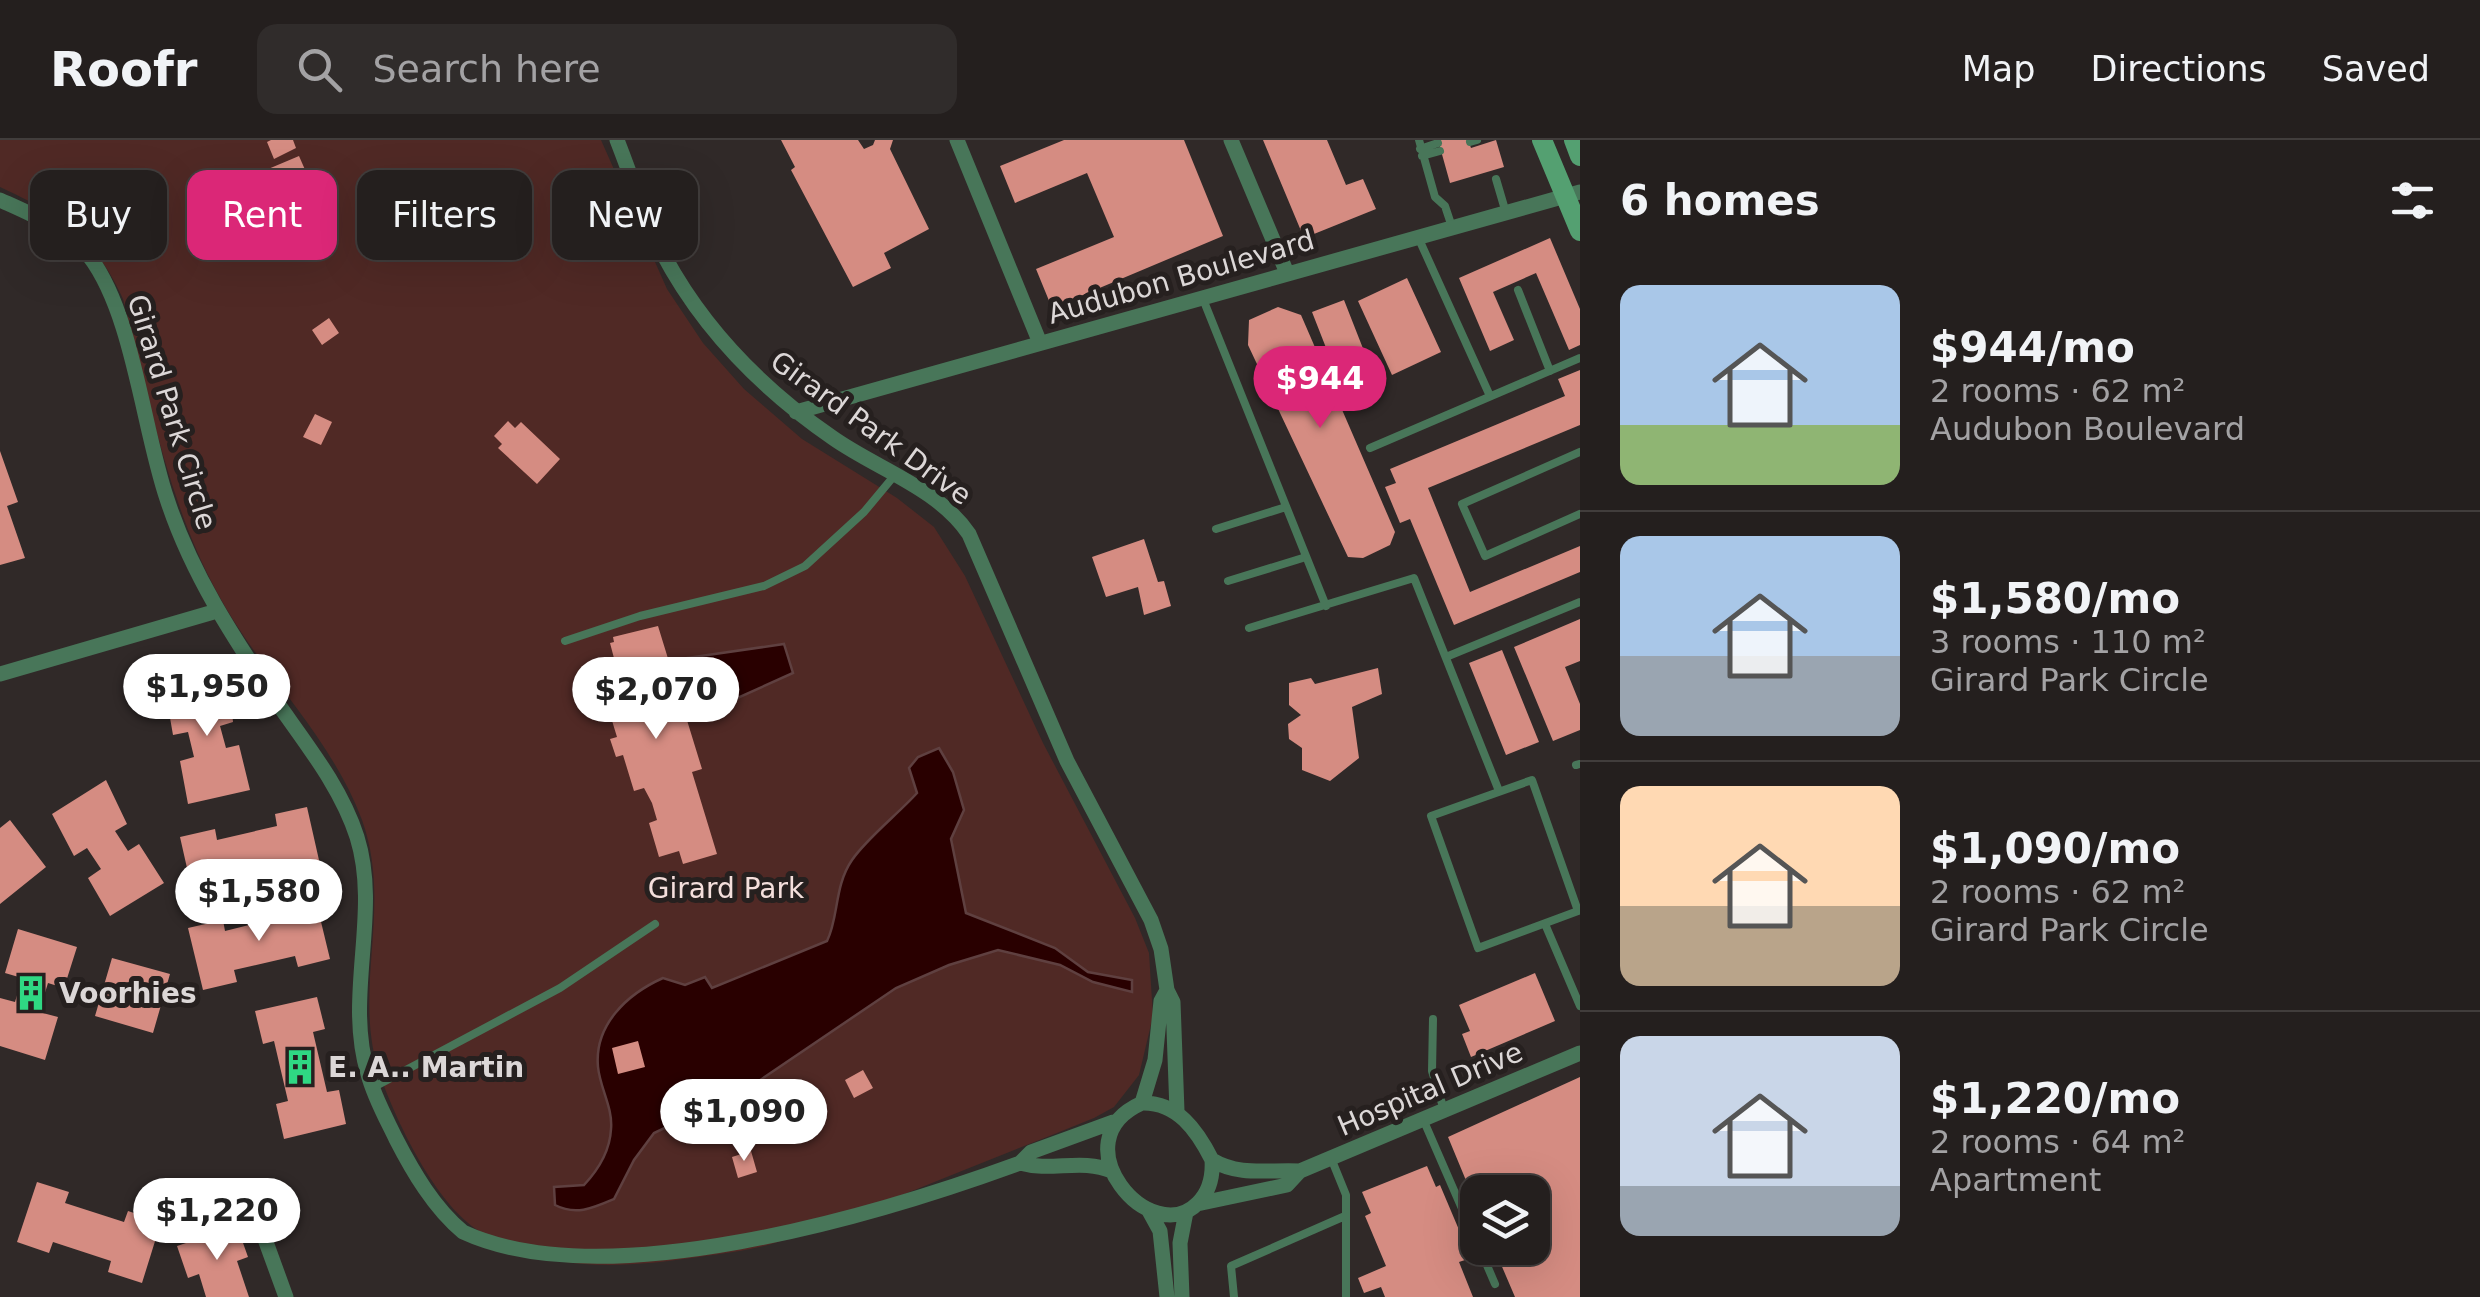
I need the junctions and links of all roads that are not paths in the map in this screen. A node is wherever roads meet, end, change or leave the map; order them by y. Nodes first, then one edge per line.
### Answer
1 (617, 140) edge
2 (957, 140) edge
3 (1231, 140) edge
4 (1542, 140) edge
5 (1574, 140) edge
6 (1439, 147) dead end
7 (1420, 148) edge
8 (1580, 156) edge
9 (1496, 179) dead end
10 (1572, 194) edge
11 (0, 200) edge
12 (1506, 212) junction
13 (1452, 227) junction
14 (1580, 231) edge
15 (1418, 237) junction
16 (1287, 273) junction
17 (1518, 290) dead end
18 (1202, 297) junction
19 (1040, 343) junction
20 (1580, 358) edge
21 (1550, 370) junction
22 (1490, 396) junction
23 (796, 412) junction
24 (1370, 448) dead end
25 (1580, 452) edge
26 (894, 476) junction
27 (1286, 506) junction
28 (1580, 514) edge
29 (1216, 529) dead end
30 (1306, 557) junction
31 (1228, 581) dead end
32 (1580, 602) edge
33 (1326, 606) junction
34 (217, 611) junction
35 (1249, 628) dead end
36 (565, 641) dead end
37 (1446, 657) junction
38 (0, 674) edge
39 (1499, 791) junction
40 (655, 924) dead end
41 (1545, 924) junction
42 (1167, 990) junction
43 (1580, 1006) edge
44 (1433, 1019) dead end
45 (1580, 1053) edge
46 (372, 1088) junction
47 (1142, 1102) junction
48 (1444, 1110) junction
49 (1176, 1111) junction
50 (1423, 1119) junction
51 (1114, 1122) junction
52 (1331, 1158) junction
53 (1212, 1160) junction
54 (1020, 1164) junction
55 (1112, 1171) junction
56 (1300, 1171) junction
57 (250, 1198) dead end
58 (1460, 1204) edge
59 (1192, 1208) junction
60 (1149, 1211) junction
61 (1345, 1216) junction
62 (781, 1251) dead end
63 (1487, 1265) edge
64 (544, 1268) dead end
65 (1495, 1284) dead end
66 (286, 1297) edge
67 (1167, 1297) edge
68 (1182, 1297) edge
69 (1234, 1297) edge
70 (1346, 1297) edge

1 - 23 street, Girard Park Drive
2 - 19 street
3 - 16 street
4 - 10 street
5 - 8 street
6 - 7 lane
7 - 13 lane
9 - 12 lane
10 - 12 street, Audubon Boulevard
10 - 14 street
11 - 34 street, Girard Park Circle
12 - 13 street, Audubon Boulevard
13 - 15 street, Audubon Boulevard
15 - 16 street, Audubon Boulevard
15 - 22 lane
16 - 18 street, Audubon Boulevard
17 - 21 lane
18 - 19 street, Audubon Boulevard
18 - 27 lane
19 - 23 street, Audubon Boulevard
20 - 21 lane
21 - 22 lane
22 - 24 lane
23 - 26 street, Girard Park Drive
25 - 28 lane
26 - 36 lane
26 - 42 street, Girard Park Drive
27 - 29 lane
27 - 30 lane
30 - 31 lane
30 - 33 lane
32 - 37 lane
33 - 35 lane
33 - 37 lane
34 - 38 street
34 - 46 street, Girard Park Circle
37 - 39 lane
39 - 41 lane
39 - 41 lane
40 - 46 lane
41 - 43 lane
42 - 47 street, Girard Park Drive
42 - 49 street, Girard Park Drive
44 - 48 lane
45 - 48 street, Hospital Drive
46 - 64 street, Girard Park Circle
47 - 49 street
47 - 51 street
48 - 50 street, Hospital Drive
49 - 53 street
50 - 52 street, Hospital Drive
50 - 58 lane
51 - 54 street
51 - 55 street
52 - 56 street, Hospital Drive
52 - 61 lane
53 - 56 street, Hospital Drive
53 - 59 street
54 - 55 street
54 - 62 street
55 - 60 street
56 - 59 street, Hospital Drive
57 - 66 street
59 - 60 street
59 - 68 street
60 - 67 street
61 - 69 lane
61 - 70 lane
63 - 65 lane

